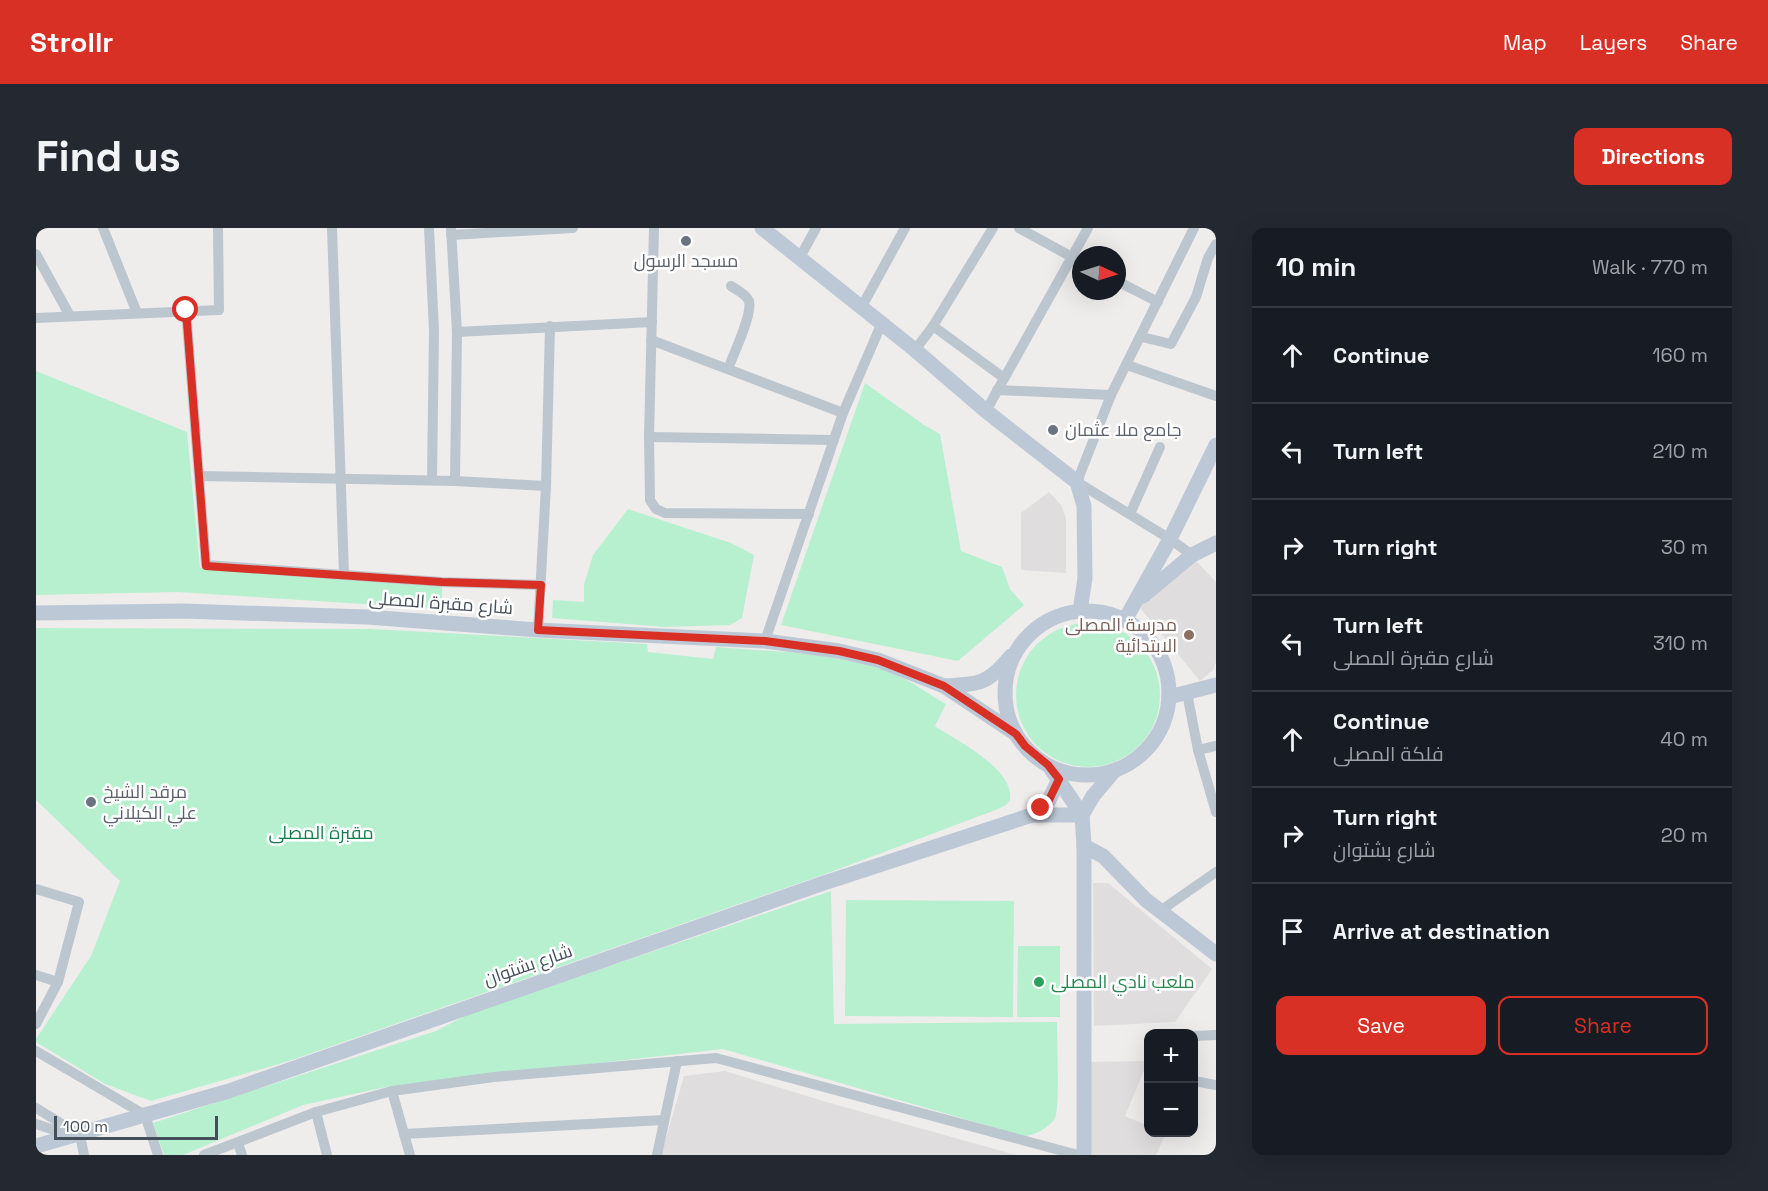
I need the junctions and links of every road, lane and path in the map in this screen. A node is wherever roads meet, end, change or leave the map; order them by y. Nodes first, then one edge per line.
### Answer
1 (103, 228) edge
2 (218, 228) edge
3 (332, 228) edge
4 (429, 228) edge
5 (573, 228) edge
6 (654, 228) edge
7 (762, 228) edge
8 (816, 228) edge
9 (905, 228) edge
10 (993, 228) edge
11 (1019, 228) edge
12 (1088, 228) edge
13 (1194, 228) edge
14 (542, 229) edge
15 (451, 232) edge
16 (1216, 244) edge
17 (1081, 246) edge
18 (36, 254) edge
19 (1072, 258) edge
20 (799, 259) junction
21 (1072, 267) edge
22 (731, 286) dead end
23 (1126, 286) edge
24 (1158, 302) junction
25 (861, 308) junction
26 (186, 310) junction
27 (136, 313) junction
28 (70, 316) junction
29 (36, 318) edge
30 (652, 322) junction
31 (882, 325) junction
32 (550, 326) junction
33 (933, 326) junction
34 (457, 332) junction
35 (1142, 337) junction
36 (651, 340) junction
37 (915, 350) junction
38 (1127, 365) junction
39 (728, 369) junction
40 (1004, 378) junction
41 (997, 390) junction
42 (1111, 395) junction
43 (1216, 396) edge
44 (986, 411) junction
45 (843, 413) junction
46 (649, 437) junction
47 (834, 440) junction
48 (1216, 445) edge
49 (1160, 447) dead end
50 (199, 476) junction
51 (341, 477) junction
52 (432, 480) junction
53 (455, 481) junction
54 (1077, 482) junction
55 (546, 486) junction
56 (809, 514) junction
57 (1130, 514) junction
58 (1170, 538) junction
59 (1216, 543) edge
60 (1192, 555) junction
61 (344, 575) junction
62 (541, 585) junction
63 (1136, 601) junction
64 (1080, 611) junction
65 (36, 613) edge
66 (1125, 620) junction
67 (538, 630) junction
68 (765, 641) junction
69 (1021, 645) junction
70 (1216, 685) edge
71 (944, 686) junction
72 (1187, 693) junction
73 (1169, 697) junction
74 (1016, 734) junction
75 (1216, 746) edge
76 (1198, 750) junction
77 (1048, 765) junction
78 (1114, 771) junction
79 (1059, 779) junction
80 (1216, 812) edge
81 (1032, 815) junction
82 (1082, 815) junction
83 (1084, 846) junction
84 (1216, 872) edge
85 (36, 889) edge
86 (1160, 911) junction
87 (1216, 954) edge
88 (36, 975) edge
89 (58, 982) junction
90 (36, 1024) edge
91 (1216, 1035) edge
92 (1198, 1036) edge
93 (36, 1051) edge
94 (676, 1061) junction
95 (1198, 1082) edge
96 (1216, 1085) edge
97 (392, 1090) junction
98 (36, 1108) edge
99 (316, 1112) junction
100 (145, 1115) junction
101 (663, 1120) junction
102 (36, 1124) edge
103 (74, 1132) junction
104 (404, 1134) junction
105 (238, 1143) junction
106 (36, 1146) edge
107 (84, 1155) edge
108 (158, 1155) edge
109 (204, 1155) edge
110 (242, 1155) edge
111 (327, 1155) edge
112 (410, 1155) edge
113 (657, 1155) edge
114 (1078, 1155) edge
115 (1084, 1155) edge

1 - 27 street
2 - 26 street
3 - 51 street
4 - 52 street
5 - 14 street
6 - 30 street
7 - 20 street
8 - 20 street
9 - 25 street
10 - 33 street
11 - 19 street
12 - 17 street
13 - 24 street
14 - 15 street
15 - 34 street
16 - 35 street
18 - 28 street
20 - 25 street
21 - 40 street
22 - 39 street
23 - 24 street
24 - 35 street
25 - 31 street
26 - 27 street
26 - 50 street
27 - 28 street
28 - 29 street
30 - 32 street
30 - 36 street
31 - 37 street
31 - 45 street
32 - 34 street
32 - 55 street
33 - 37 street
33 - 40 street
34 - 53 street
35 - 38 street
36 - 39 street
36 - 46 street
37 - 44 street
38 - 42 street
38 - 43 street
39 - 45 street
40 - 41 street
41 - 42 street
41 - 44 street
42 - 54 street
44 - 54 street
45 - 47 street
46 - 47 street
46 - 56 street
47 - 56 street
48 - 58 street
49 - 57 street
50 - 51 street
50 - 61 street
51 - 52 street
51 - 61 street
52 - 53 street
53 - 55 street
54 - 57 street
54 - 64 street
55 - 62 street
56 - 68 street
57 - 58 street
58 - 60 street
58 - 63 street
59 - 60 street
60 - 63 street
61 - 62 street
62 - 67 street
63 - 66 street
64 - 66 street
64 - 69 street
65 - 67 street, شارع مقبرة المصلى
66 - 73 street
67 - 68 street, شارع مقبرة المصلى
68 - 71 street, شارع مقبرة المصلى
69 - 71 street, شارع مقبرة المصلى
69 - 74 street
70 - 72 street
71 - 74 street, شارع مقبرة المصلى
72 - 73 street
72 - 76 street
73 - 78 street
74 - 77 street
75 - 76 street
76 - 80 street
77 - 78 street
77 - 79 street
78 - 82 street
79 - 81 street, شارع بشتوان
79 - 82 street
81 - 82 street, شارع بشتوان
81 - 100 street, شارع بشتوان
82 - 83 street
83 - 86 street
83 - 115 street
84 - 86 street
85 - 89 street
86 - 87 street
88 - 89 street
89 - 90 street
91 - 92 street
93 - 100 street
94 - 97 street
94 - 101 street
94 - 114 street
95 - 96 street
97 - 99 street
97 - 104 street
98 - 103 street
99 - 105 street
99 - 111 street
100 - 103 street, شارع بشتوان
100 - 108 street
101 - 104 street
101 - 113 street
102 - 103 street
103 - 106 street, شارع بشتوان
103 - 107 street
104 - 112 street
105 - 109 street
105 - 110 street

